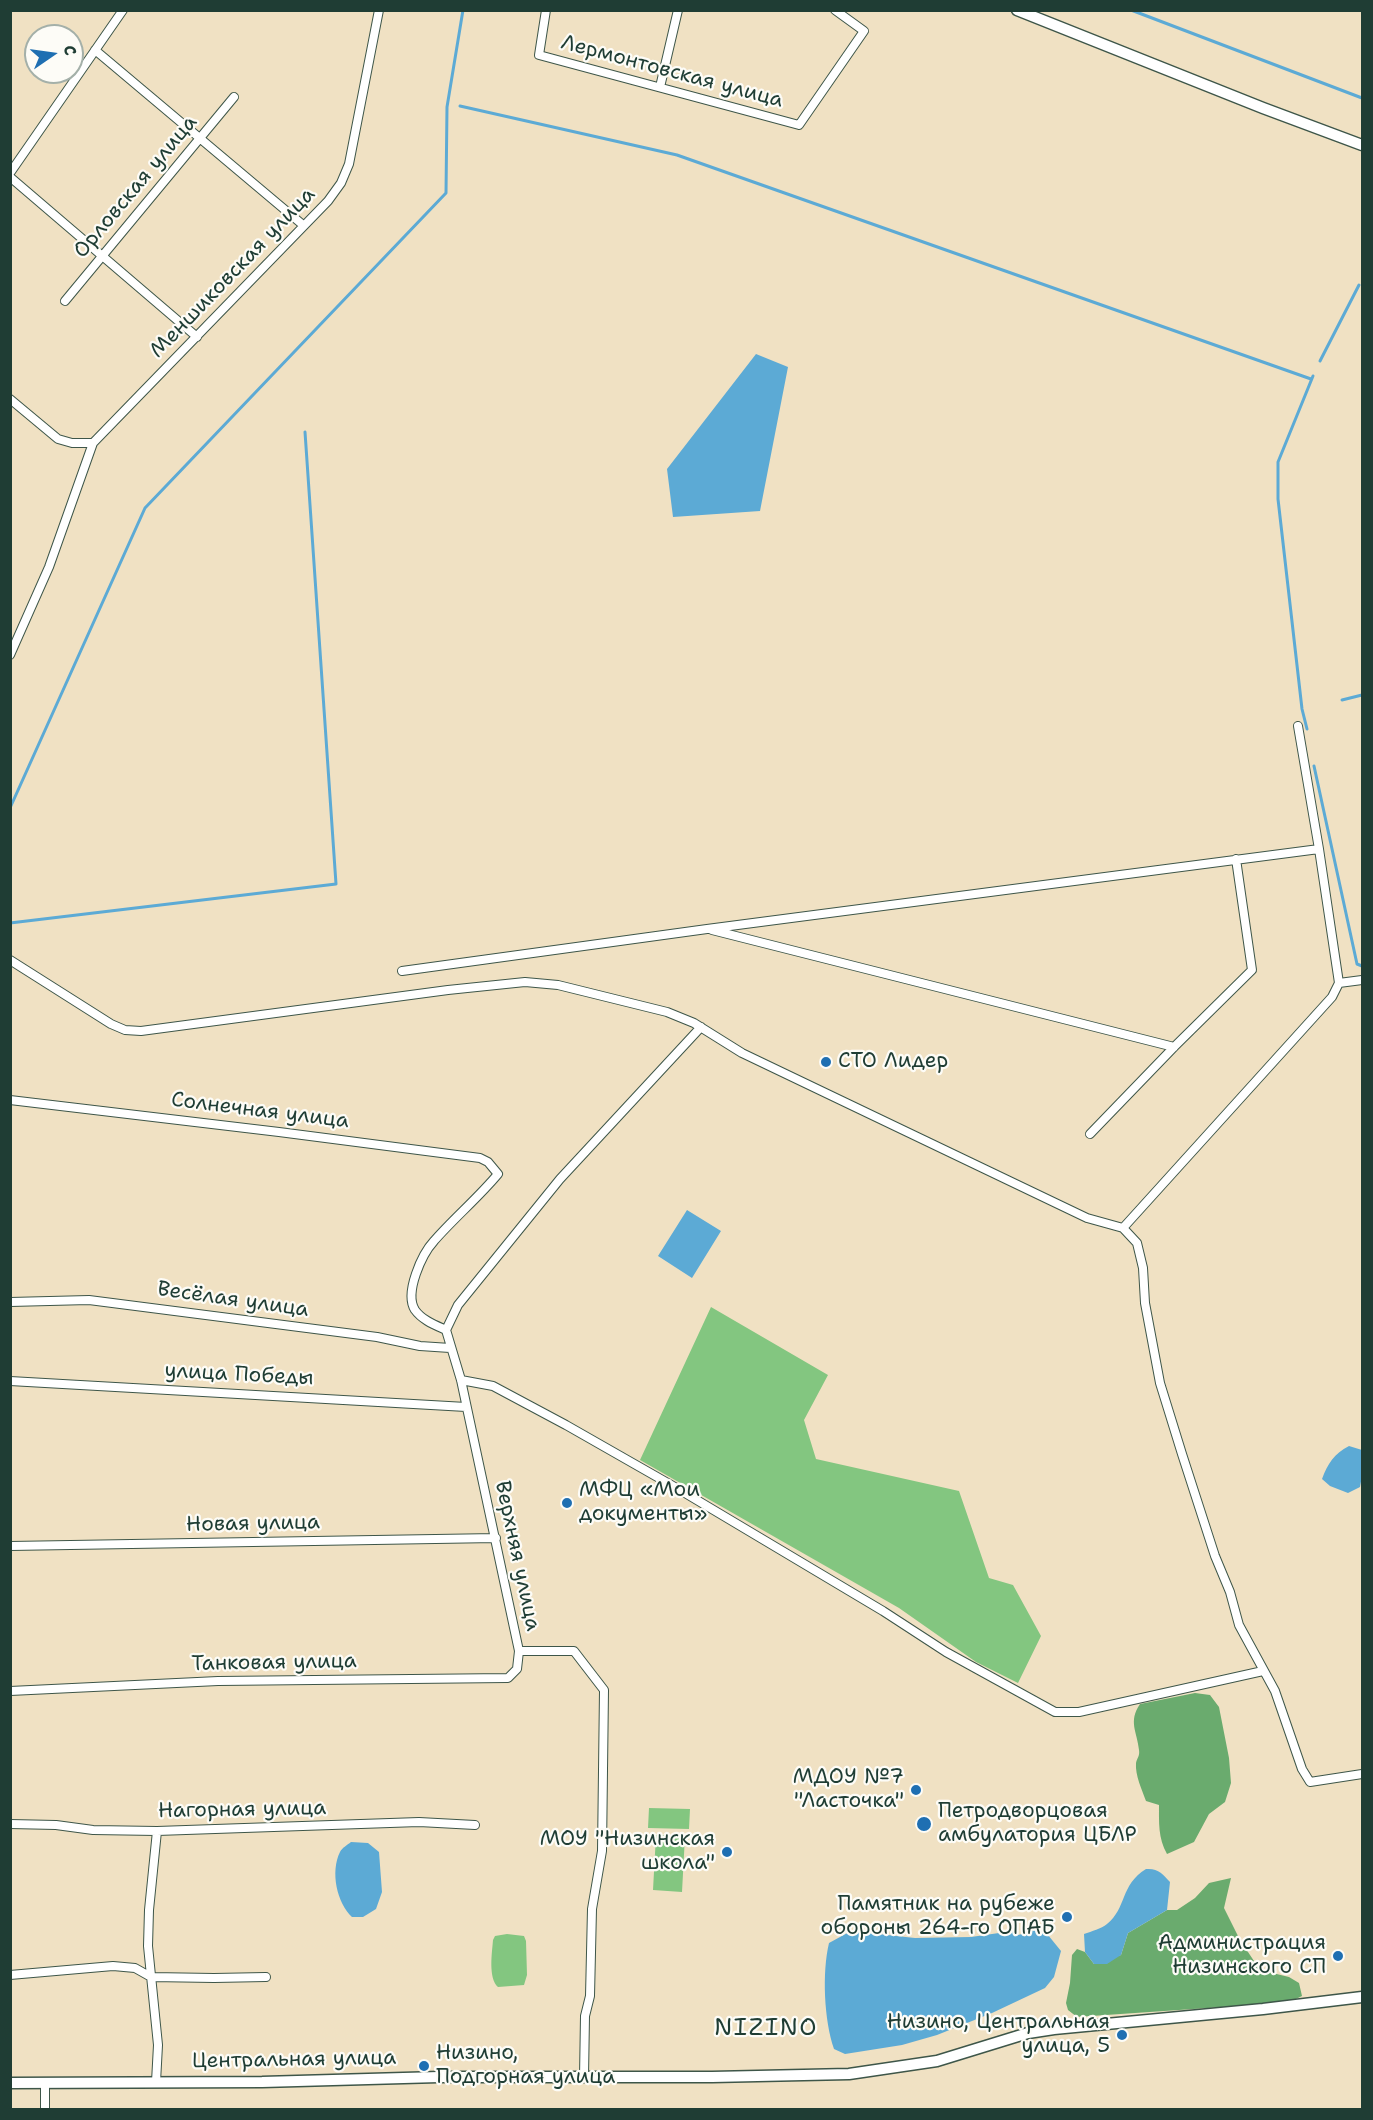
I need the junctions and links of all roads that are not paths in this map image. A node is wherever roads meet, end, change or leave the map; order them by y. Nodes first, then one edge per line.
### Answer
1 (123, 10) edge
2 (379, 10) edge
3 (546, 10) edge
4 (678, 10) edge
5 (835, 10) edge
6 (1017, 10) edge
7 (95, 50) junction
8 (660, 87) junction
9 (234, 97) dead end
10 (200, 138) junction
11 (1362, 145) edge
12 (10, 175) edge
13 (303, 225) junction
14 (103, 256) junction
15 (65, 301) dead end
16 (197, 337) junction
17 (10, 399) edge
18 (93, 443) junction
19 (10, 655) edge
20 (1298, 726) dead end
21 (1320, 849) junction
22 (1236, 859) junction
23 (707, 929) junction
24 (10, 960) edge
25 (402, 971) dead end
26 (1362, 980) edge
27 (1339, 983) junction
28 (701, 1027) junction
29 (1174, 1047) junction
30 (10, 1100) edge
31 (1090, 1134) dead end
32 (1123, 1228) junction
33 (10, 1302) edge
34 (446, 1330) junction
35 (450, 1348) junction
36 (461, 1380) junction
37 (10, 1381) edge
38 (466, 1407) junction
39 (496, 1538) junction
40 (10, 1546) edge
41 (519, 1651) junction
42 (1263, 1671) junction
43 (10, 1690) edge
44 (1362, 1774) edge
45 (10, 1824) edge
46 (475, 1825) dead end
47 (157, 1831) junction
48 (10, 1975) edge
49 (151, 1977) junction
50 (266, 1977) dead end
51 (1362, 1997) edge
52 (584, 2077) junction
53 (45, 2082) junction
54 (156, 2082) junction
55 (10, 2083) edge
56 (45, 2109) edge

1 - 7 street
2 - 13 street, Меншиковская улица
3 - 8 street, Лермонтовская улица
4 - 8 street
5 - 8 street, Лермонтовская улица
6 - 11 street
7 - 10 street
7 - 12 street
9 - 10 street, Орловская улица
10 - 13 street
10 - 14 street, Орловская улица
12 - 14 street
13 - 16 street, Меншиковская улица
14 - 15 street, Орловская улица
14 - 16 street
16 - 18 street, Меншиковская улица
17 - 18 street
18 - 19 street
20 - 21 street
21 - 22 street
21 - 27 street
22 - 23 street
22 - 29 street
23 - 25 street
23 - 29 street
24 - 28 street
26 - 27 street
27 - 32 street
28 - 32 street
28 - 34 street
29 - 31 street
30 - 34 street, Солнечная улица
32 - 42 street
33 - 35 street, Весёлая улица
34 - 35 street, Верхняя улица
35 - 36 street, Верхняя улица
36 - 38 street, Верхняя улица
36 - 42 street
37 - 38 street, улица Победы
38 - 39 street, Верхняя улица
39 - 40 street, Новая улица
39 - 41 street, Верхняя улица
41 - 43 street, Танковая улица
41 - 52 street, Верхняя улица
42 - 44 street
45 - 47 street, Нагорная улица
46 - 47 street, Нагорная улица
47 - 49 street
48 - 49 street
49 - 50 street
49 - 54 street
51 - 52 street, Центральная улица
52 - 54 street, Центральная улица
53 - 54 street, Центральная улица
53 - 55 street, Центральная улица
53 - 56 street

